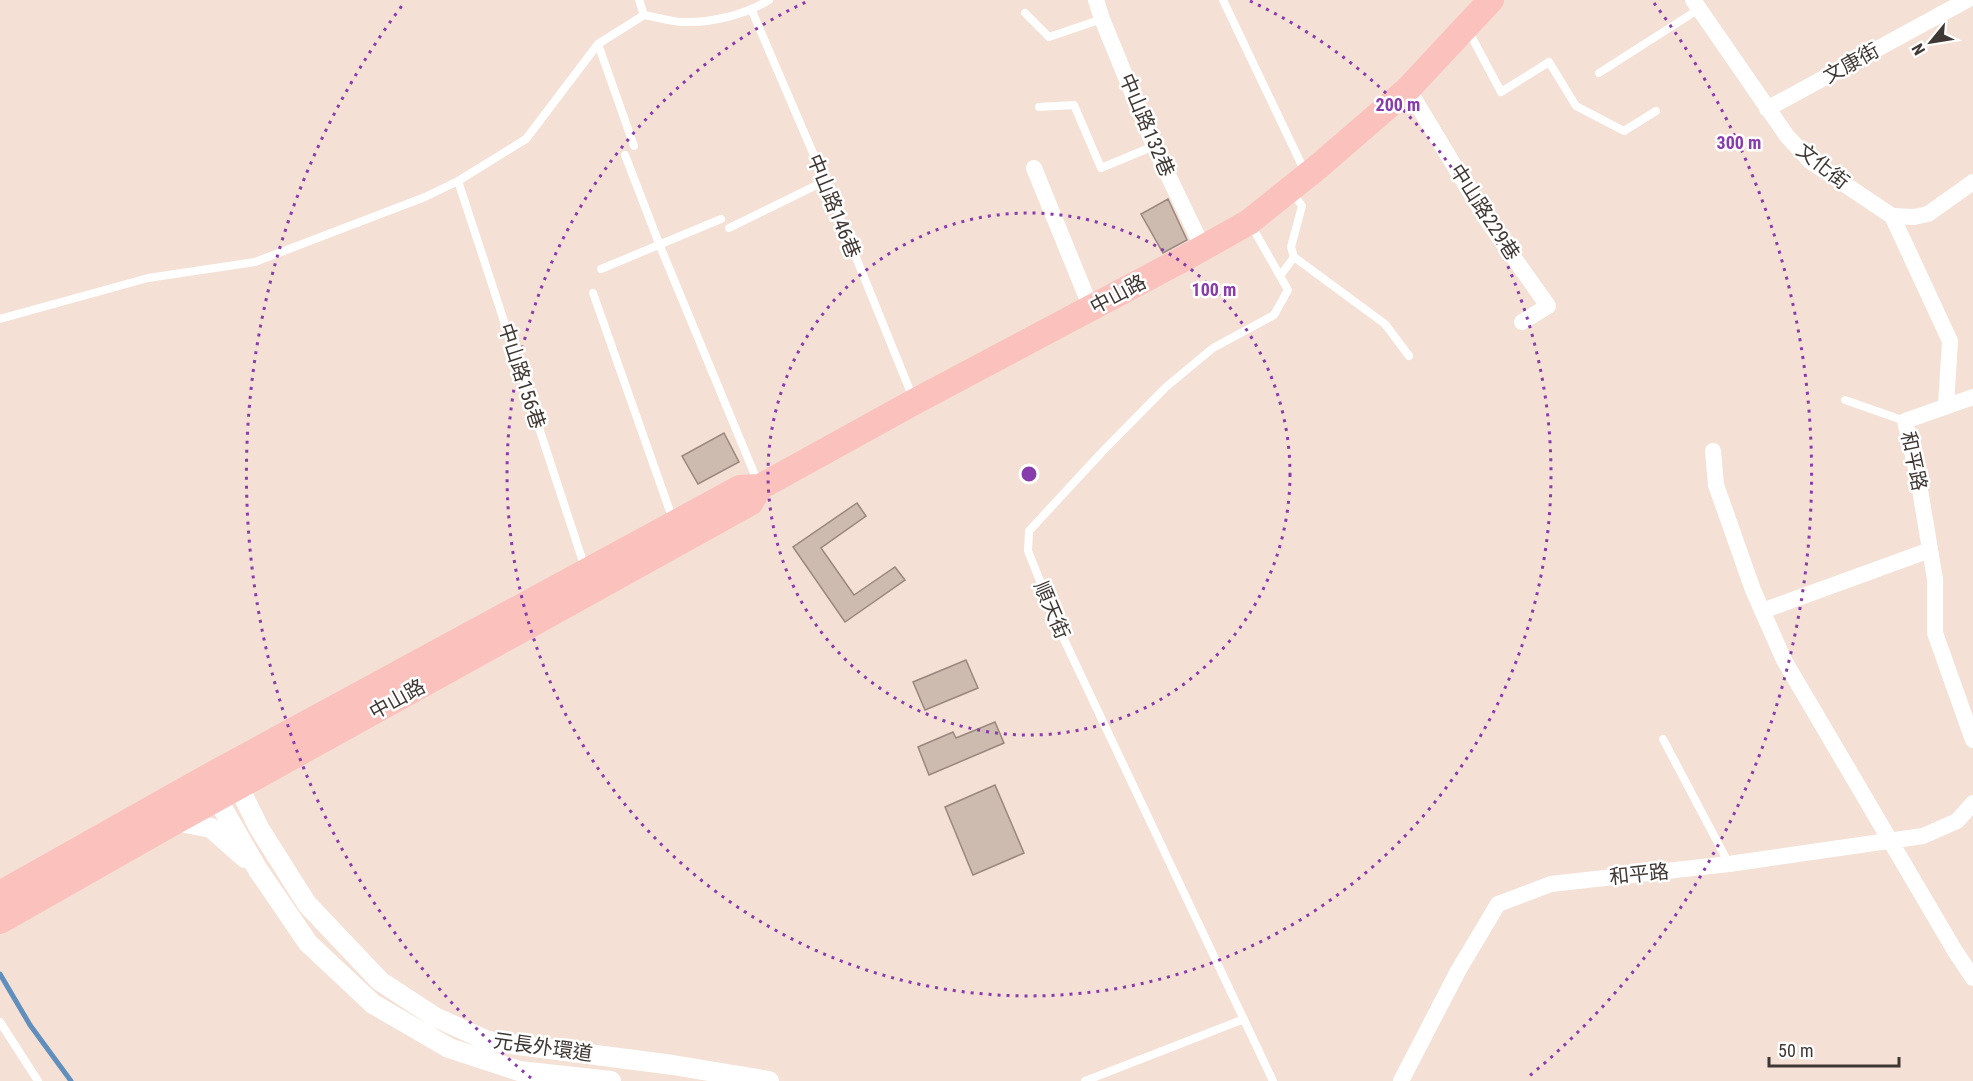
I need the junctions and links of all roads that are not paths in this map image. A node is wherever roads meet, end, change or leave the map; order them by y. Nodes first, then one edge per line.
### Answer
1 (639, 0) edge
2 (770, 0) edge
3 (1096, 0) edge
4 (1223, 0) edge
5 (1491, 0) edge
6 (1967, 0) edge
7 (1696, 4) edge
8 (752, 11) junction
9 (1024, 13) dead end
10 (644, 15) junction
11 (1102, 19) junction
12 (1466, 27) junction
13 (598, 44) junction
14 (1599, 73) dead end
15 (1408, 89) junction
16 (1039, 107) dead end
17 (1767, 109) junction
18 (1656, 111) dead end
19 (634, 146) dead end
20 (1154, 146) junction
21 (625, 155) dead end
22 (1034, 168) dead end
23 (458, 181) junction
24 (825, 181) junction
25 (1297, 182) junction
26 (1973, 182) edge
27 (1892, 216) junction
28 (721, 219) dead end
29 (1249, 222) junction
30 (729, 228) dead end
31 (660, 246) junction
32 (1203, 248) junction
33 (1294, 257) junction
34 (602, 269) dead end
35 (1280, 276) junction
36 (593, 293) dead end
37 (1091, 308) junction
38 (0, 319) edge
39 (1522, 322) dead end
40 (1409, 356) dead end
41 (1973, 397) edge
42 (1845, 400) dead end
43 (914, 402) junction
44 (1946, 405) junction
45 (1905, 421) junction
46 (1713, 451) dead end
47 (760, 486) junction
48 (674, 524) junction
49 (1930, 550) junction
50 (586, 571) junction
51 (1762, 611) junction
52 (1663, 739) dead end
53 (1973, 740) edge
54 (222, 782) junction
55 (1973, 803) edge
56 (176, 821) junction
57 (1890, 841) junction
58 (1729, 864) junction
59 (258, 870) junction
60 (15, 895) edge
61 (0, 921) edge
62 (1973, 978) edge
63 (1244, 1019) junction
64 (0, 1022) edge
65 (38, 1081) edge
66 (611, 1081) edge
67 (769, 1081) edge
68 (1085, 1081) edge
69 (1273, 1081) edge
70 (1401, 1081) edge

1 - 10 lane
2 - 8 lane
3 - 11 street, 中山路132巷
4 - 25 lane
5 - 12 main road, 中山路
6 - 17 street, 文康街
7 - 14 lane
7 - 17 street, 文化街
8 - 10 lane
8 - 24 lane, 中山路146巷
9 - 11 lane
10 - 13 lane
11 - 20 street, 中山路132巷
12 - 15 main road, 中山路
12 - 18 lane
13 - 19 lane
13 - 23 lane
15 - 25 main road, 中山路
15 - 39 street, 中山路229巷
16 - 20 lane
17 - 27 street, 文化街
20 - 32 street, 中山路132巷
21 - 31 lane
22 - 37 street
23 - 38 lane
23 - 50 lane, 中山路156巷
24 - 30 lane
24 - 43 lane, 中山路146巷
25 - 29 main road, 中山路
25 - 33 lane
26 - 27 street
27 - 44 street
28 - 31 lane
29 - 32 main road, 中山路
29 - 35 lane, 順天街
31 - 34 lane
31 - 47 lane
32 - 37 main road, 中山路
33 - 35 lane
33 - 40 lane
35 - 63 lane, 順天街
36 - 48 lane
37 - 43 main road, 中山路
41 - 44 street, 和平路
42 - 45 lane
43 - 47 main road, 中山路
44 - 45 street, 和平路
45 - 49 street, 和平路
46 - 51 street
47 - 48 main road, 中山路
47 - 54 main road, 中山路
48 - 50 main road, 中山路
49 - 51 street
49 - 53 street, 和平路
50 - 54 main road, 中山路
51 - 57 street
52 - 58 lane
54 - 56 main road, 中山路
54 - 59 street, 元長外環道
54 - 60 main road, 中山路
54 - 67 street, 元長外環道
55 - 57 street, 和平路
56 - 59 street
56 - 60 main road, 中山路
57 - 58 street, 和平路
57 - 62 street
58 - 70 street, 和平路
59 - 66 street, 元長外環道
60 - 61 main road
63 - 68 lane
63 - 69 lane, 順天街
64 - 65 lane

